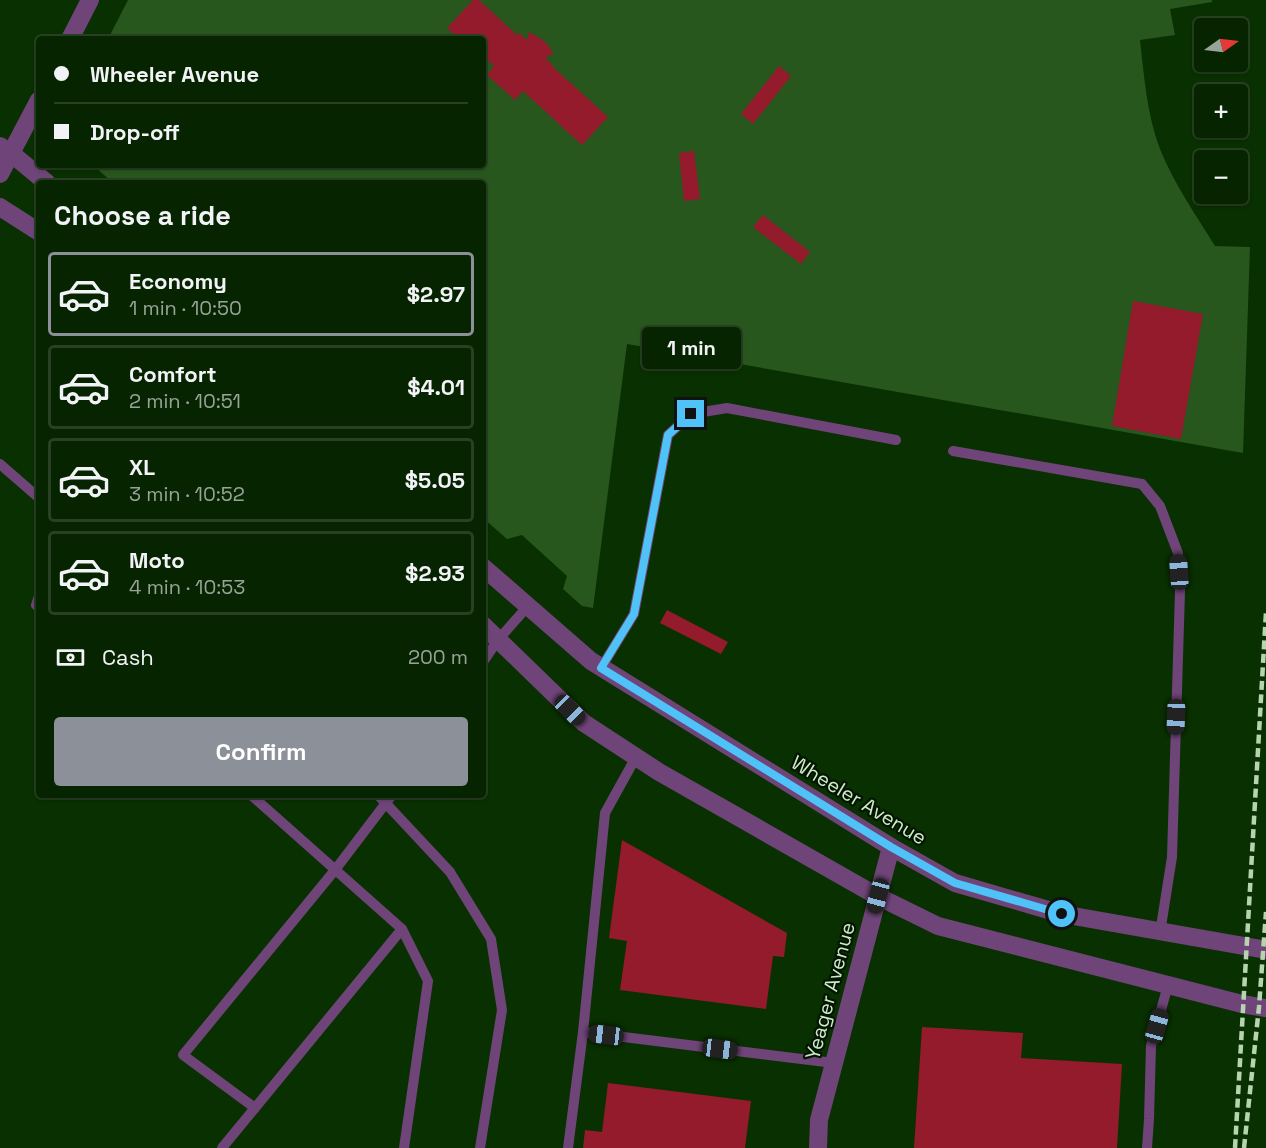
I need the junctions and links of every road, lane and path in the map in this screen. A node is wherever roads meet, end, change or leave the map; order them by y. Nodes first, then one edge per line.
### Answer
1 (90, 0) edge
2 (72, 36) edge
3 (36, 105) edge
4 (6, 150) edge
5 (0, 174) edge
6 (43, 180) edge
7 (0, 207) edge
8 (36, 230) edge
9 (896, 440) dead end
10 (953, 451) dead end
11 (0, 464) edge
12 (36, 495) edge
13 (486, 570) edge
14 (528, 606) junction
15 (486, 628) edge
16 (498, 640) junction
17 (486, 658) edge
18 (601, 668) junction
19 (636, 757) junction
20 (254, 798) edge
21 (384, 798) edge
22 (386, 798) edge
23 (891, 847) junction
24 (335, 870) junction
25 (878, 896) junction
26 (402, 929) junction
27 (1160, 933) junction
28 (1266, 951) edge
29 (1168, 985) junction
30 (1266, 1008) edge
31 (583, 1032) junction
32 (834, 1063) junction
33 (255, 1108) junction
34 (222, 1148) edge
35 (404, 1148) edge
36 (480, 1148) edge
37 (568, 1148) edge
38 (818, 1148) edge
39 (1147, 1148) edge

1 - 2 street
3 - 4 street
4 - 5 street
4 - 6 street
7 - 8 street
9 - 18 lane
10 - 27 lane
11 - 12 lane
13 - 14 street, Wheeler Avenue
14 - 16 lane
14 - 18 street, Wheeler Avenue
15 - 16 street
16 - 17 lane
16 - 19 street
18 - 23 street, Wheeler Avenue
19 - 25 street
19 - 31 lane
20 - 24 lane
21 - 24 lane
22 - 36 lane
23 - 25 street, Yeager Avenue
23 - 27 street, Wheeler Avenue
24 - 26 lane
24 - 33 lane
25 - 29 street
25 - 32 street, Yeager Avenue
26 - 33 lane
26 - 35 lane
27 - 28 street, Wheeler Avenue
29 - 30 street
29 - 39 lane
31 - 32 lane
31 - 37 lane
32 - 38 street, Yeager Avenue
33 - 34 lane

